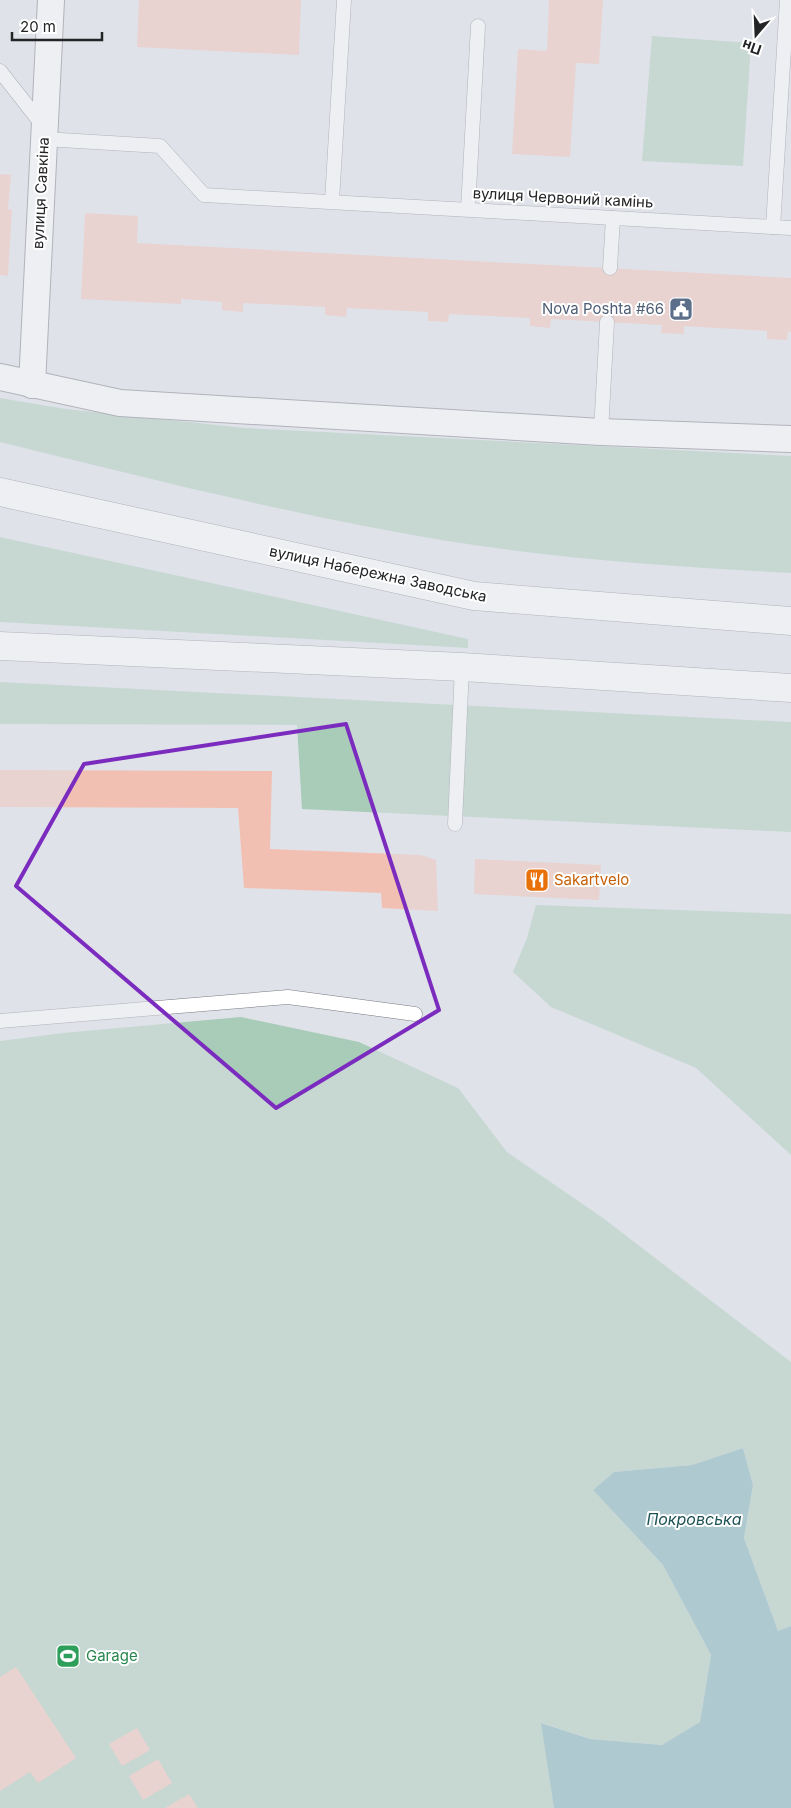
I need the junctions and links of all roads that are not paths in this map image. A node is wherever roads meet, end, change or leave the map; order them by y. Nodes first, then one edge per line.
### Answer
1 (51, 0) edge
2 (344, 0) edge
3 (787, 0) edge
4 (478, 26) dead end
5 (0, 71) edge
6 (44, 134) junction
7 (332, 201) junction
8 (468, 209) junction
9 (613, 218) junction
10 (773, 227) junction
11 (791, 228) edge
12 (610, 268) dead end
13 (607, 322) dead end
14 (0, 377) edge
15 (32, 385) junction
16 (601, 432) junction
17 (791, 440) edge
18 (0, 492) edge
19 (791, 621) edge
20 (0, 646) edge
21 (462, 667) junction
22 (791, 688) edge
23 (455, 824) dead end
24 (415, 1014) dead end
25 (0, 1021) edge

1 - 6 street, вулиця Савкіна
2 - 7 lane
3 - 10 lane
4 - 8 lane
5 - 6 lane
6 - 7 lane, вулиця Червоний камінь
6 - 15 street, вулиця Савкіна
7 - 8 lane, вулиця Червоний камінь
8 - 9 lane, вулиця Червоний камінь
9 - 10 lane, вулиця Червоний камінь
9 - 12 lane
10 - 11 lane, вулиця Червоний камінь
13 - 16 lane
14 - 15 street
15 - 16 street
16 - 17 street
18 - 19 main road, вулиця Набережна Заводська
20 - 21 main road
21 - 22 main road
21 - 23 lane
24 - 25 lane

